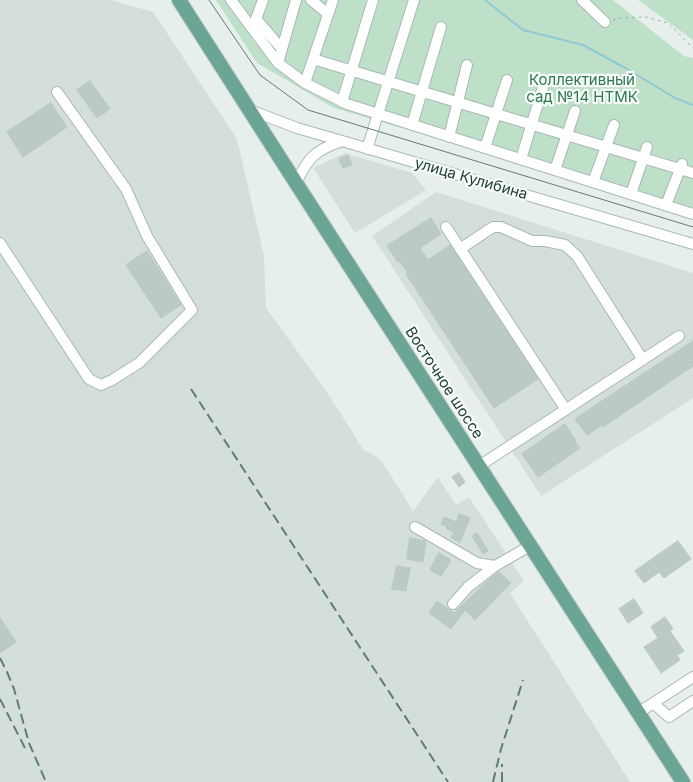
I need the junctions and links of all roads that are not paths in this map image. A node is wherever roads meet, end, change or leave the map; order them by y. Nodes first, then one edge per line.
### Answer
1 (179, 0) edge
2 (231, 0) edge
3 (263, 0) edge
4 (296, 0) edge
5 (311, 0) edge
6 (333, 0) edge
7 (373, 0) edge
8 (414, 0) edge
9 (582, 0) edge
10 (328, 14) junction
11 (605, 22) road end
12 (441, 27) dead end
13 (282, 49) junction
14 (313, 59) junction
15 (278, 63) junction
16 (467, 65) dead end
17 (351, 71) junction
18 (507, 80) dead end
19 (388, 82) junction
20 (305, 83) junction
21 (544, 84) dead end
22 (58, 92) dead end
23 (422, 92) junction
24 (342, 102) junction
25 (458, 102) junction
26 (250, 110) junction
27 (575, 111) dead end
28 (378, 114) junction
29 (496, 114) junction
30 (412, 125) junction
31 (532, 125) junction
32 (614, 125) dead end
33 (567, 135) junction
34 (449, 137) junction
35 (342, 142) junction
36 (606, 147) junction
37 (647, 147) dead end
38 (367, 148) junction
39 (486, 148) junction
40 (643, 158) junction
41 (521, 160) junction
42 (681, 166) junction
43 (555, 170) junction
44 (693, 173) edge
45 (593, 182) junction
46 (296, 183) junction
47 (631, 194) junction
48 (666, 205) junction
49 (693, 214) edge
50 (446, 227) dead end
51 (0, 243) edge
52 (693, 244) edge
53 (460, 249) junction
54 (679, 336) dead end
55 (643, 360) junction
56 (566, 410) junction
57 (479, 466) junction
58 (415, 528) dead end
59 (530, 546) junction
60 (495, 566) junction
61 (454, 604) dead end
62 (693, 677) edge
63 (693, 701) edge
64 (654, 704) junction
65 (638, 713) junction
66 (683, 782) edge

1 - 26 main road, Восточное шоссе
2 - 15 street
3 - 13 street
4 - 13 street
5 - 10 street
6 - 10 street
7 - 17 street
8 - 19 street
9 - 11 street
10 - 14 street
12 - 23 street
13 - 15 street
14 - 17 street
14 - 20 street
15 - 20 street
16 - 25 street
17 - 19 street
17 - 24 street
18 - 29 street
19 - 23 street
19 - 28 street
20 - 24 street
21 - 31 street
22 - 51 street
23 - 25 street
23 - 30 street
24 - 28 street
25 - 29 street
25 - 34 street
26 - 35 street, улица Кулибина
26 - 46 main road, Восточное шоссе
27 - 33 street
28 - 30 street
28 - 38 street
29 - 31 street
29 - 39 street
30 - 34 street
31 - 33 street
31 - 41 street
32 - 36 street
33 - 36 street
33 - 43 street
34 - 39 street
35 - 38 street, улица Кулибина
35 - 46 street
36 - 40 street
36 - 45 street
37 - 40 street
38 - 52 street, улица Кулибина
39 - 41 street
40 - 42 street
40 - 47 street
41 - 43 street
42 - 44 street
42 - 48 street
43 - 45 street
45 - 47 street
46 - 57 main road, Восточное шоссе
47 - 48 street
48 - 49 street
50 - 53 street
53 - 55 street
53 - 56 street
54 - 55 street
55 - 56 street
56 - 57 street
57 - 59 main road, Восточное шоссе
58 - 60 street
59 - 60 street
59 - 65 main road, Восточное шоссе
60 - 61 street
62 - 64 street
63 - 64 street
64 - 65 street
65 - 66 main road, Восточное шоссе

